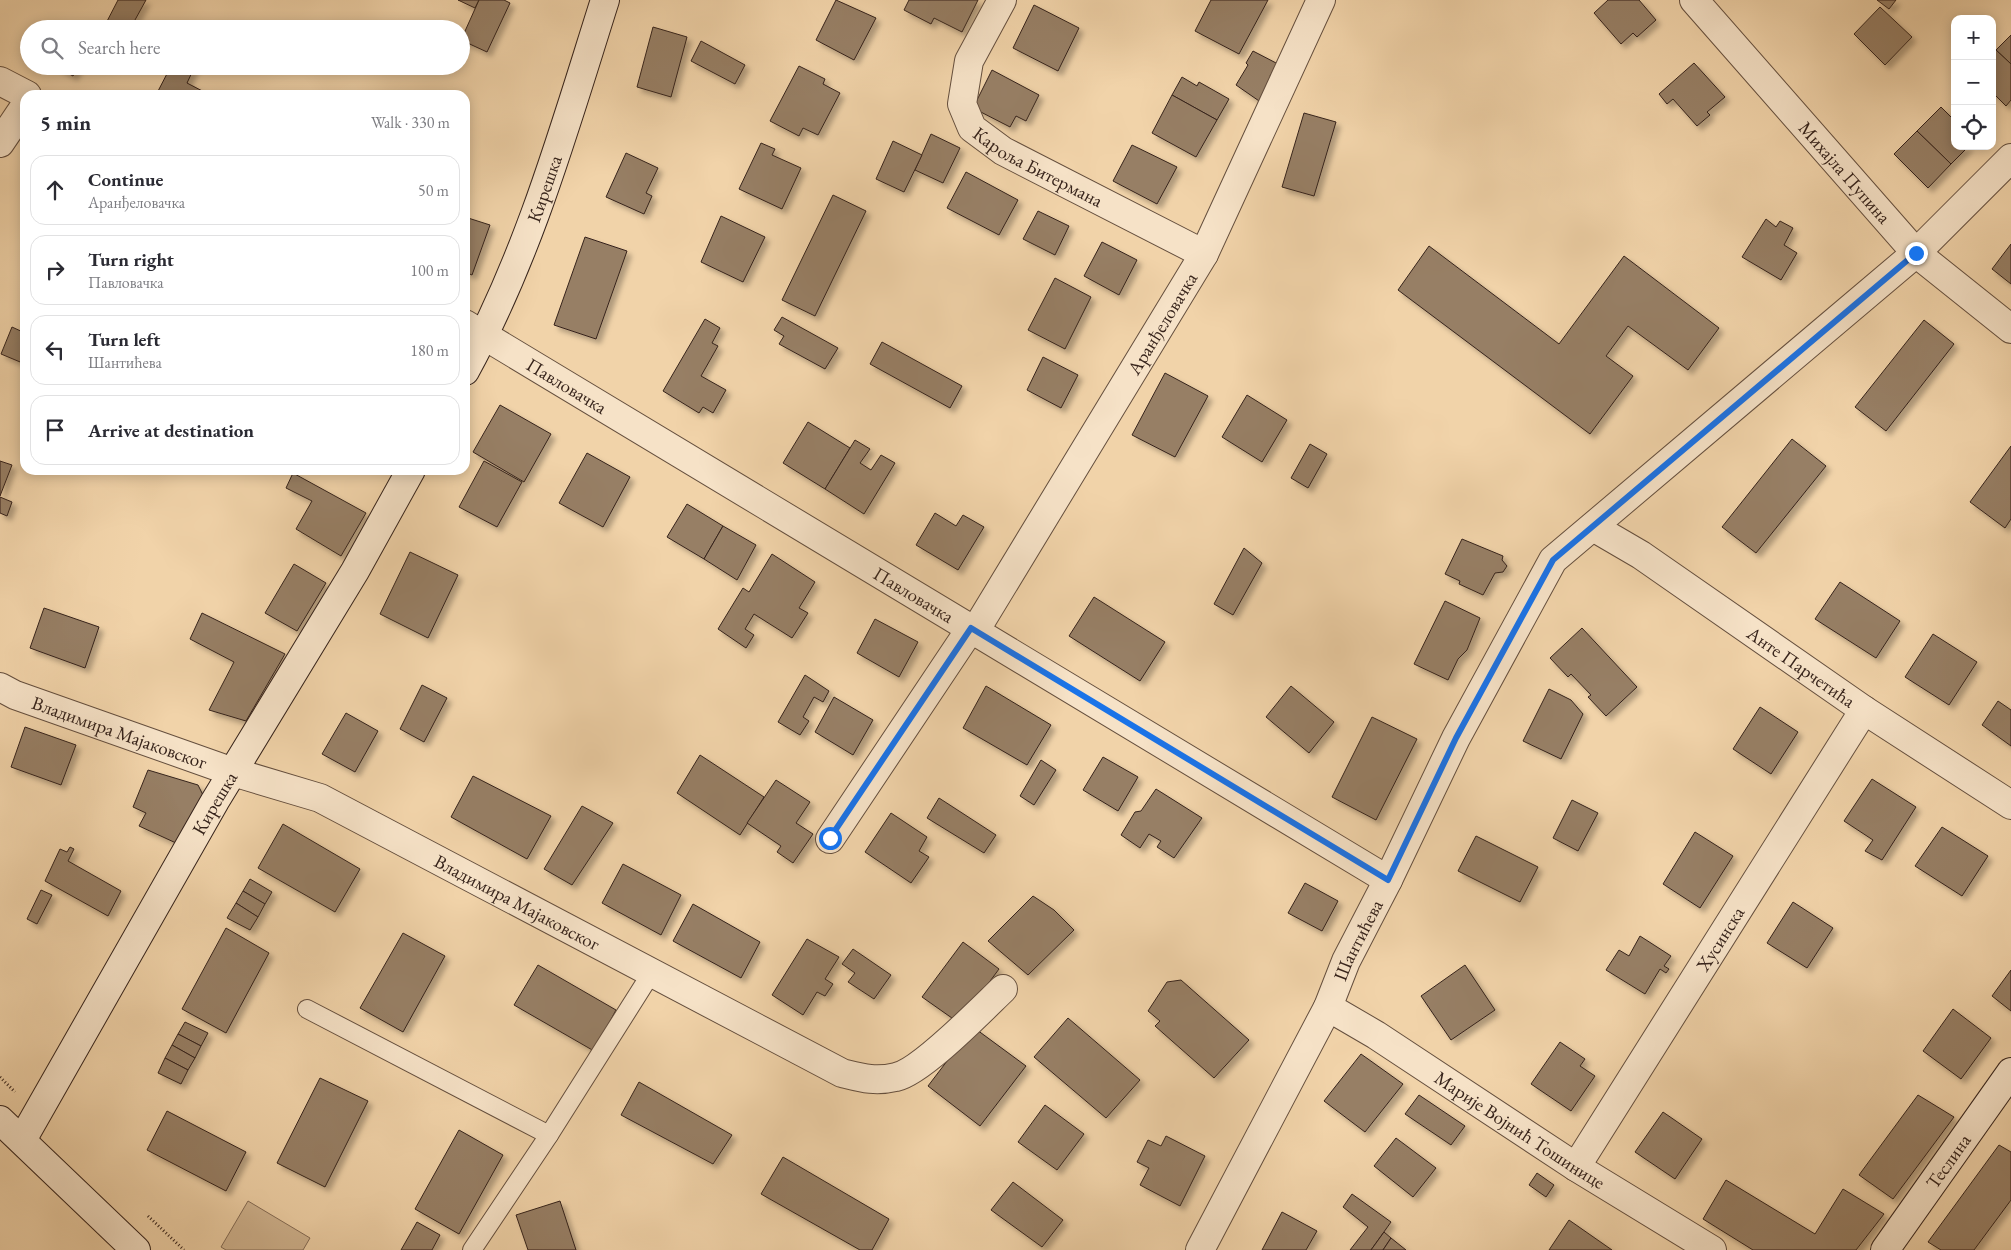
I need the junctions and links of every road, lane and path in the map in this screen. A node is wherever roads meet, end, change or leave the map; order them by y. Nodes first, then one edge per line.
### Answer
1 (604, 0) edge
2 (1002, 0) edge
3 (1320, 0) edge
4 (1694, 0) edge
5 (0, 81) edge
6 (20, 91) edge
7 (20, 113) edge
8 (0, 143) edge
9 (2011, 158) edge
10 (1916, 253) junction
11 (1204, 254) junction
12 (475, 329) edge
13 (2011, 329) edge
14 (470, 350) edge
15 (407, 475) edge
16 (1593, 527) junction
17 (973, 629) junction
18 (0, 687) edge
19 (1864, 710) junction
20 (233, 772) junction
21 (2011, 805) edge
22 (830, 838) dead end
23 (1388, 880) junction
24 (652, 972) junction
25 (1004, 989) dead end
26 (1328, 1007) junction
27 (307, 1009) dead end
28 (2011, 1072) edge
29 (0, 1120) edge
30 (548, 1135) junction
31 (22, 1140) junction
32 (1576, 1168) junction
33 (136, 1250) edge
34 (472, 1250) edge
35 (1200, 1250) edge
36 (1712, 1250) edge
37 (1885, 1250) edge

1 - 12 street, Кирешка
2 - 11 street, Кароља Битермана
3 - 11 street, Аранђеловачка
4 - 10 street, Михајла Пупина
5 - 6 street
7 - 8 street
9 - 10 street, Шантићева
10 - 13 street, Михајла Пупина
10 - 16 street, Шантићева
11 - 17 street, Аранђеловачка
12 - 14 street, Кирешка
12 - 17 street, Павловачка
15 - 20 street, Кирешка
16 - 19 street, Анте Парчетића
16 - 23 street, Шантићева
17 - 22 street, Аранђеловачка
17 - 23 street, Павловачка
18 - 20 street, Владимира Мајаковског
19 - 21 street, Анте Парчетића
19 - 32 street, Хусинска
20 - 24 street, Владимира Мајаковског
20 - 31 street, Кирешка
23 - 26 street, Шантићева
24 - 25 street, Владимира Мајаковског
24 - 30 lane
26 - 32 street, Марије Војнић Тошинице
26 - 35 street, Шантићева
27 - 30 lane
28 - 37 street, Теслина
29 - 31 street
30 - 34 lane
31 - 33 street
32 - 36 street, Марије Војнић Тошинице

